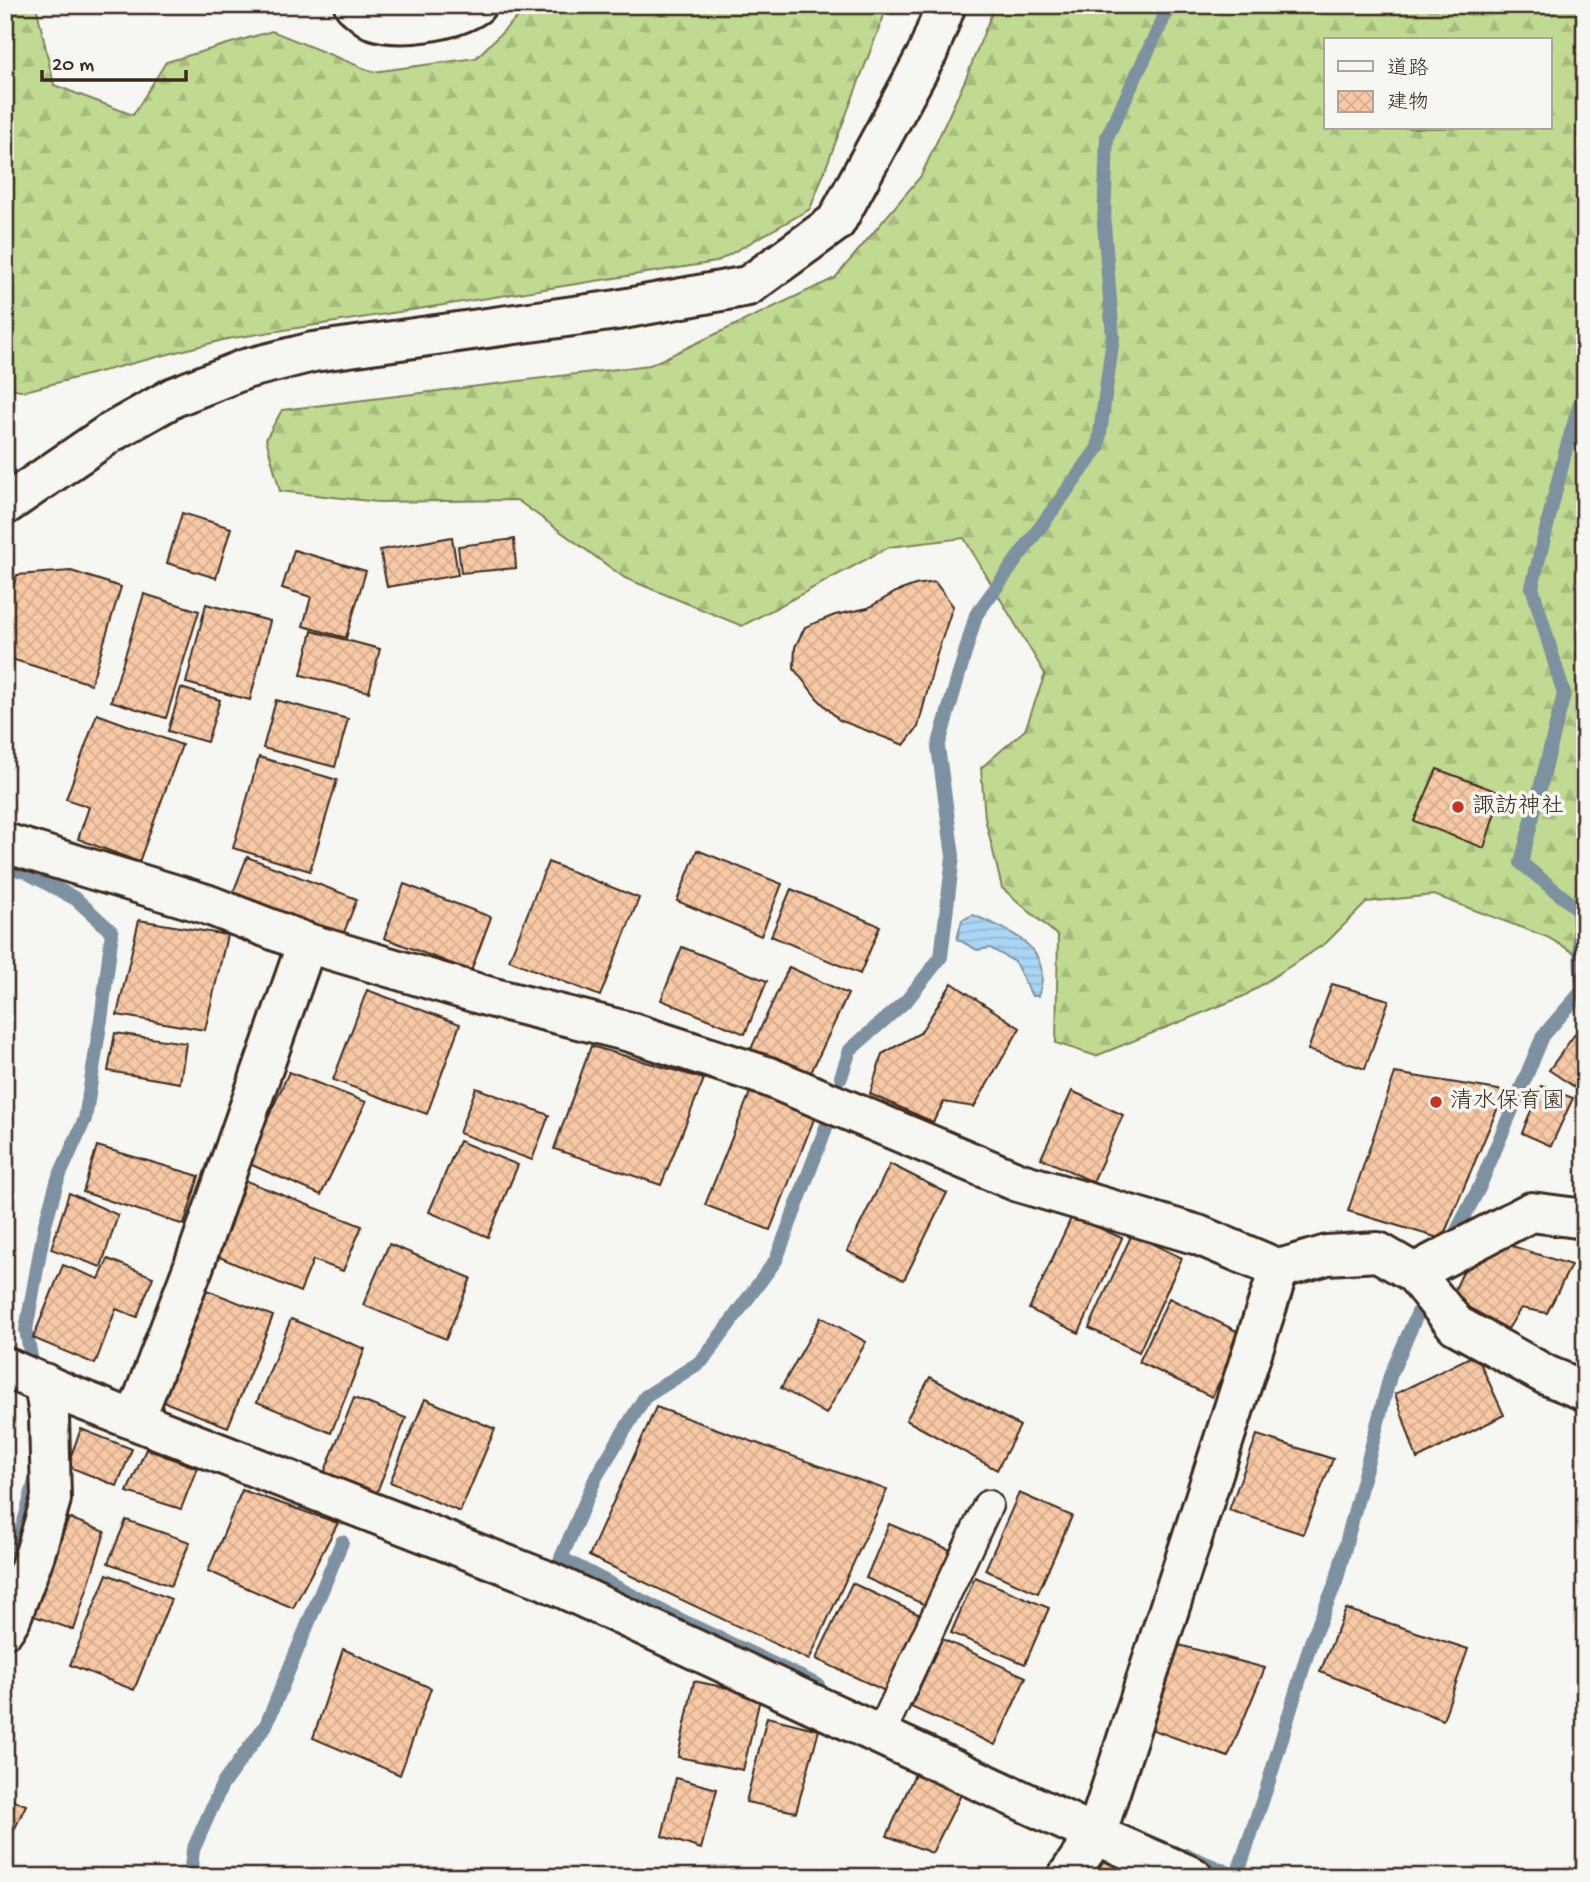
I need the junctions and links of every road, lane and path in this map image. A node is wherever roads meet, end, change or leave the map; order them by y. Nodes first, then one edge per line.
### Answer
1 (354, 5) edge
2 (476, 5) edge
3 (946, 5) edge
4 (5, 505) edge
5 (5, 843) edge
6 (307, 943) junction
7 (1585, 1219) edge
8 (1279, 1269) junction
9 (1414, 1273) junction
10 (5, 1367) edge
11 (44, 1383) junction
12 (1585, 1391) edge
13 (135, 1420) junction
14 (988, 1505) dead end
15 (5, 1628) edge
16 (880, 1735) junction
17 (1096, 1835) junction
18 (1067, 1877) edge
19 (1193, 1877) edge

1 - 2 street
3 - 4 street
5 - 6 street
6 - 8 street
6 - 13 street
7 - 9 street
8 - 9 street
8 - 17 street
9 - 12 street
10 - 11 street
11 - 13 street
11 - 15 street
13 - 16 street
14 - 16 lane
16 - 17 street
17 - 18 street
17 - 19 street

